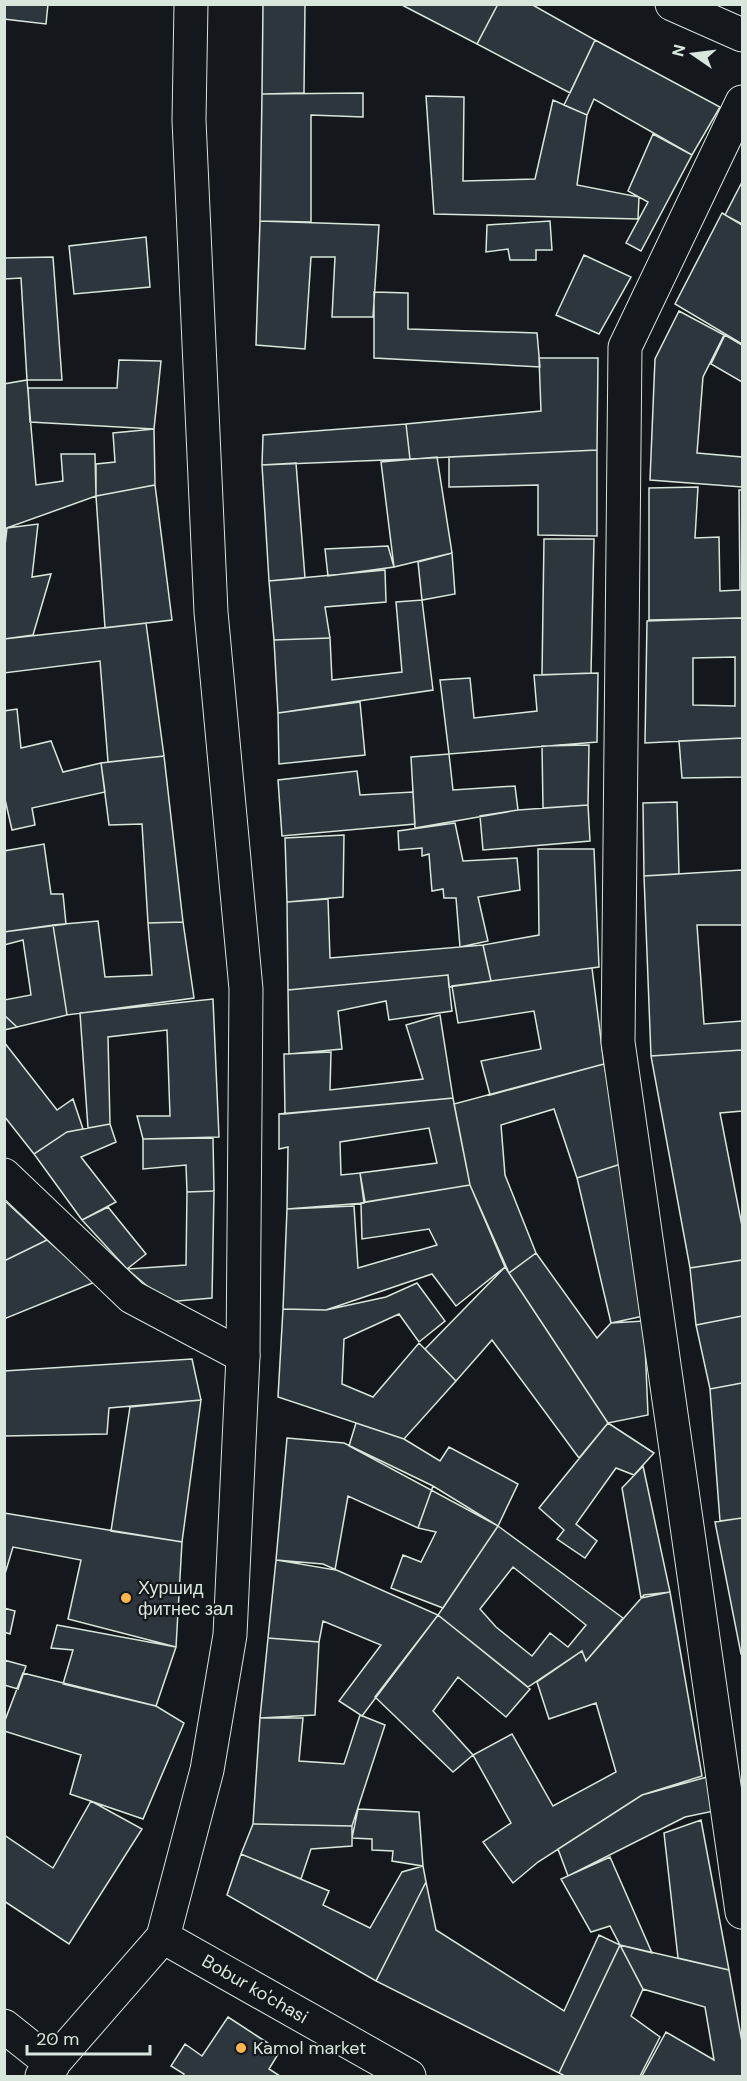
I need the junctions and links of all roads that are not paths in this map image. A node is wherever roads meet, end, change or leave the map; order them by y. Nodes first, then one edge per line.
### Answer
1 (191, 4) edge
2 (672, 4) edge
3 (742, 35) edge
4 (742, 102) edge
5 (4, 1175) edge
6 (243, 1356) junction
7 (742, 1912) edge
8 (163, 1937) junction
9 (4, 2026) edge
10 (47, 2070) edge
11 (409, 2076) edge

1 - 6 street
2 - 3 street
4 - 7 street
5 - 6 street
6 - 8 street
8 - 10 street
8 - 11 street, Bobur ko'chasi
9 - 10 street

